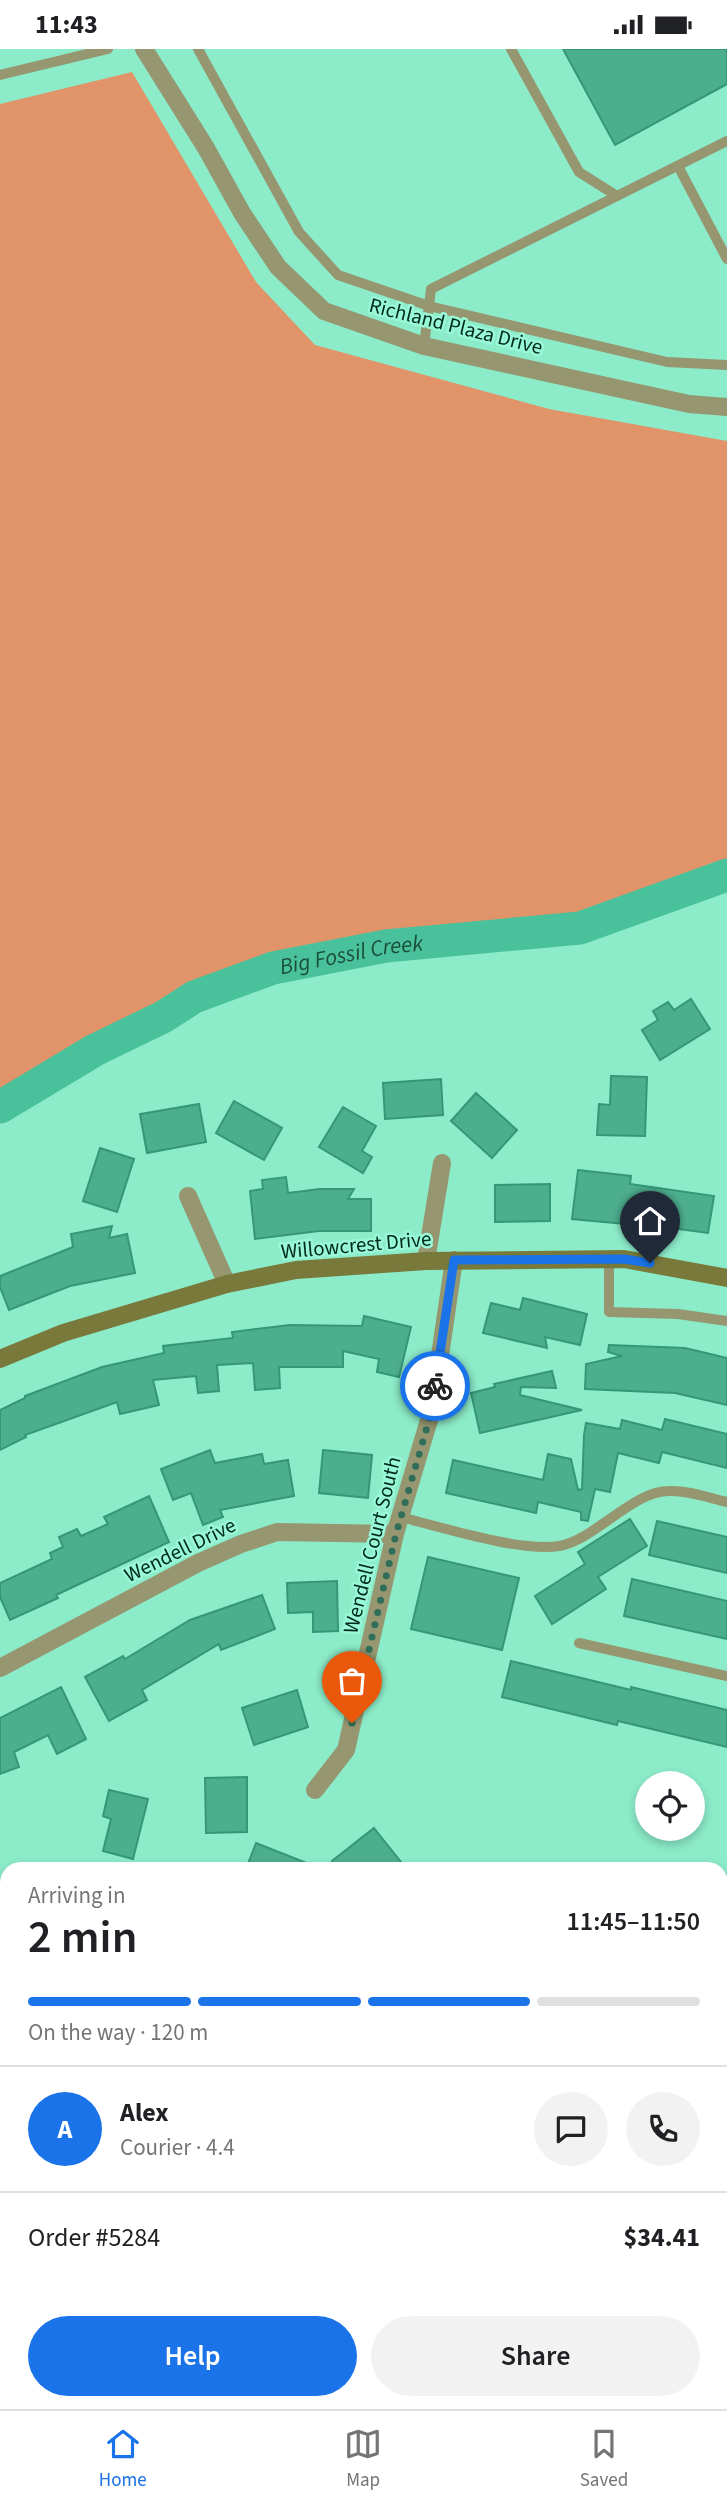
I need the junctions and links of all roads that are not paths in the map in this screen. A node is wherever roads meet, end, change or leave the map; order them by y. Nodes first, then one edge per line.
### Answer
1 (108, 49) edge
2 (144, 49) edge
3 (198, 49) edge
4 (511, 49) edge
5 (0, 75) edge
6 (727, 141) edge
7 (678, 166) junction
8 (617, 196) junction
9 (727, 259) edge
10 (429, 306) junction
11 (424, 346) junction
12 (727, 365) edge
13 (727, 407) edge
14 (442, 1163) dead end
15 (188, 1196) dead end
16 (609, 1259) junction
17 (454, 1260) junction
18 (426, 1261) junction
19 (727, 1278) edge
20 (226, 1284) junction
21 (727, 1321) edge
22 (0, 1359) edge
23 (727, 1502) edge
24 (398, 1525) junction
25 (579, 1643) dead end
26 (0, 1668) edge
27 (727, 1676) edge
28 (315, 1790) dead end

1 - 5 lane
2 - 11 street, Richland Plaza Drive
3 - 10 lane
4 - 8 lane
6 - 7 lane
7 - 8 lane
7 - 9 lane
8 - 10 lane
10 - 11 lane
10 - 12 lane
11 - 13 street, Richland Plaza Drive
14 - 18 street
15 - 20 street
16 - 17 street, Willowcrest Drive
16 - 19 street, Willowcrest Drive
16 - 21 lane
17 - 18 street, Willowcrest Drive
17 - 24 street, Wendell Court South
18 - 20 street, Willowcrest Drive
20 - 22 street, Willowcrest Drive
23 - 24 lane
24 - 26 street, Wendell Drive
24 - 28 street, Wendell Court South
25 - 27 lane

